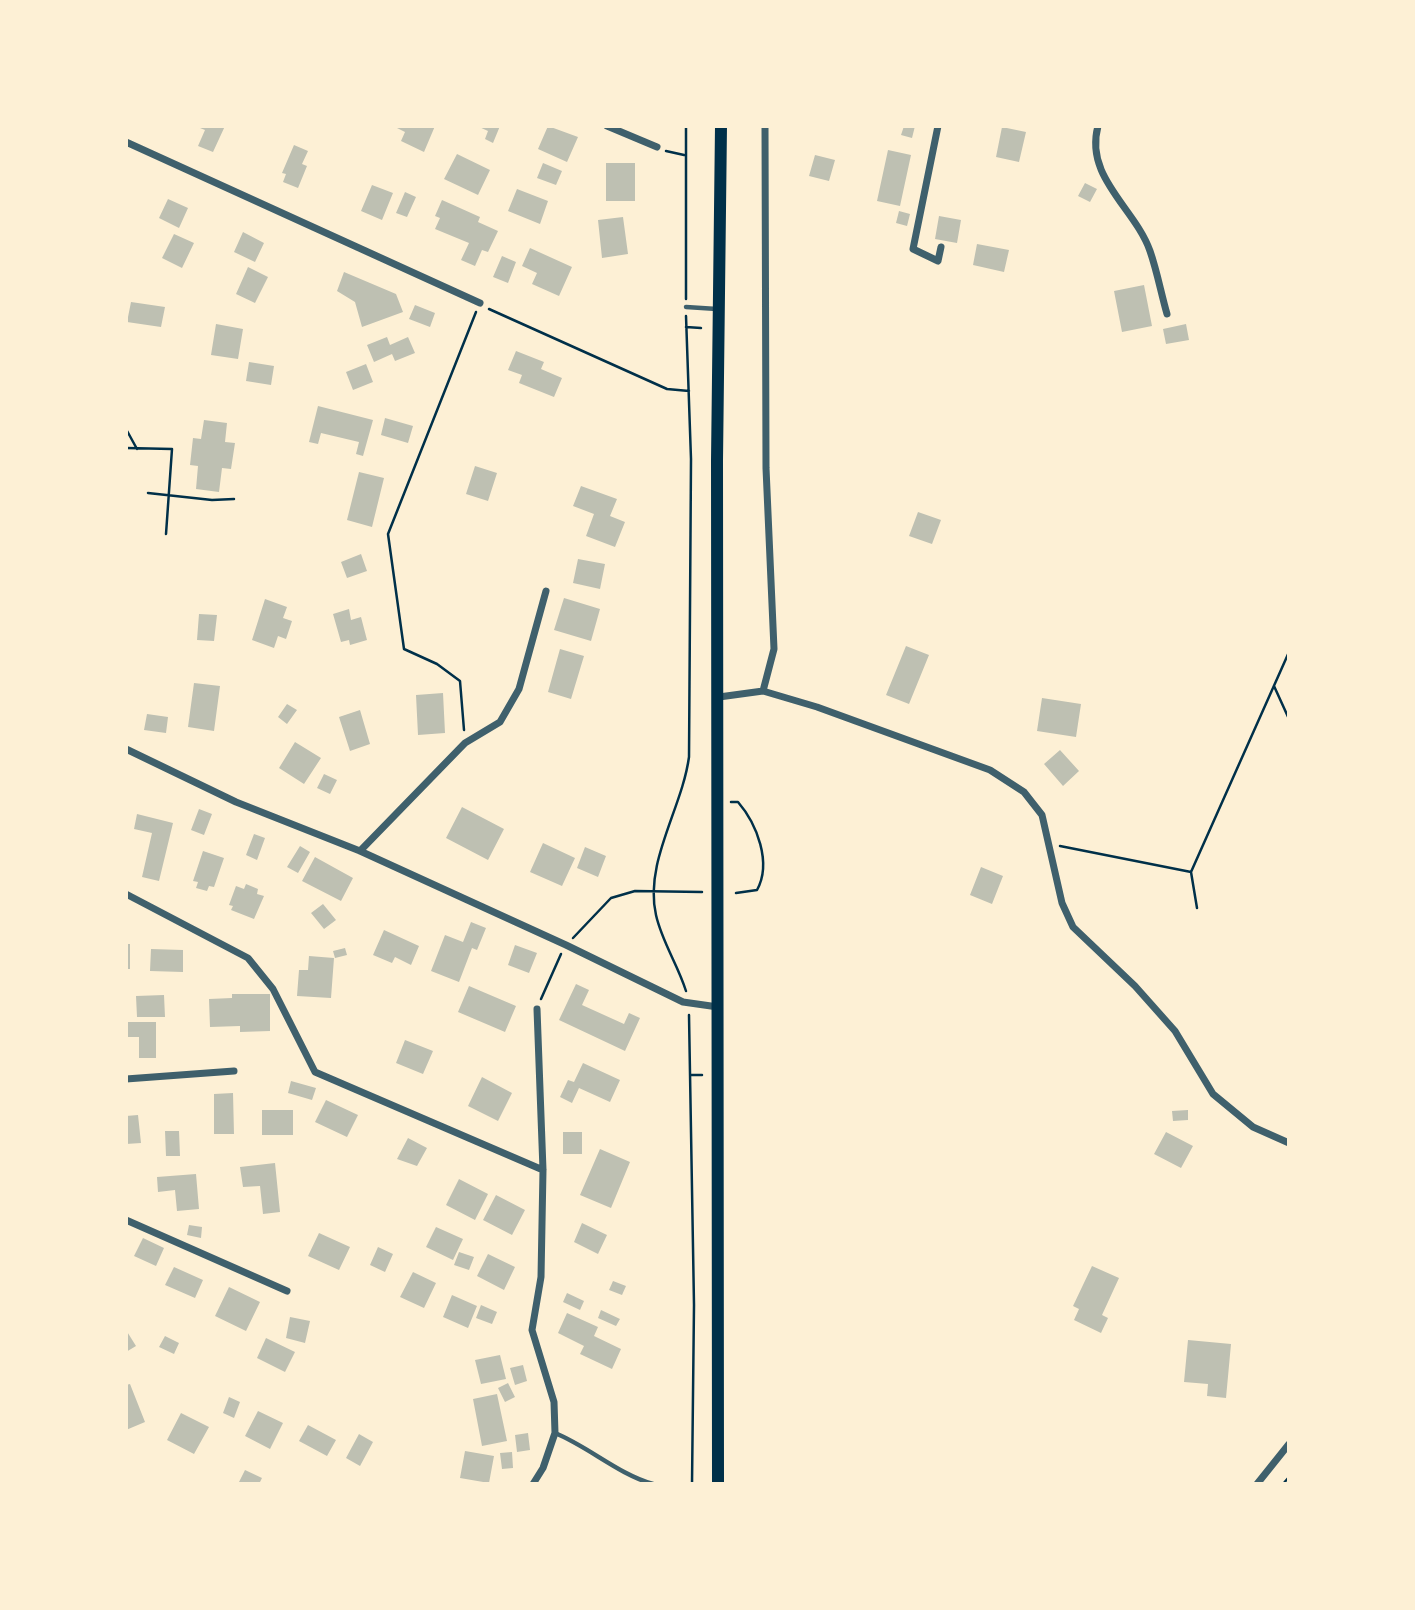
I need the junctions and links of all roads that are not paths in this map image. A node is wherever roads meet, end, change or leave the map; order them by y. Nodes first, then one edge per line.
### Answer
1 (607, 126) edge
2 (721, 126) edge
3 (765, 126) edge
4 (938, 126) edge
5 (1098, 126) edge
6 (126, 142) edge
7 (657, 147) road end
8 (941, 247) dead end
9 (480, 303) road end
10 (686, 307) road end
11 (718, 309) junction
12 (1167, 314) dead end
13 (546, 591) dead end
14 (763, 691) junction
15 (719, 696) junction
16 (126, 749) edge
17 (360, 851) junction
18 (126, 894) edge
19 (718, 1007) junction
20 (537, 1009) road end
21 (234, 1071) dead end
22 (126, 1079) edge
23 (1289, 1143) edge
24 (543, 1170) junction
25 (126, 1220) edge
26 (286, 1291) dead end
27 (555, 1433) junction
28 (1289, 1444) edge
29 (533, 1484) edge
30 (653, 1484) edge
31 (718, 1484) edge
32 (1257, 1484) edge

1 - 7 street
2 - 11 main road
3 - 14 street
4 - 8 street
5 - 12 street
6 - 9 street
10 - 11 lane
11 - 15 main road
13 - 17 street
14 - 15 street
14 - 23 street
15 - 19 main road
16 - 17 street
17 - 19 street
18 - 24 street
19 - 31 main road
20 - 24 street
21 - 22 street
24 - 27 street
25 - 26 street
27 - 29 street
27 - 30 lane
28 - 32 street

